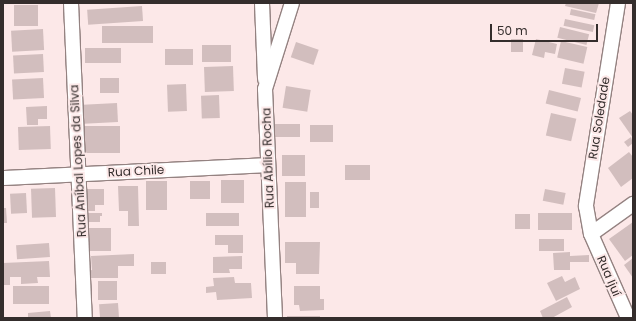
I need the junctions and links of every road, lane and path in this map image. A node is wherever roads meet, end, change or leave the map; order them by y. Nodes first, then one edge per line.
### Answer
1 (71, 3) edge
2 (262, 3) edge
3 (292, 3) edge
4 (618, 3) edge
5 (265, 89) junction
6 (268, 165) junction
7 (78, 174) junction
8 (3, 178) edge
9 (633, 204) edge
10 (591, 234) junction
11 (85, 318) edge
12 (275, 318) edge
13 (628, 318) edge

1 - 7 street, Rua Aníbal Lopes da Silva
2 - 5 street
3 - 5 street, Rua Abílio Rocha
4 - 10 street, Rua Soledade
5 - 6 street, Rua Abílio Rocha
6 - 7 street, Rua Chile
6 - 12 street, Rua Abílio Rocha
7 - 8 street, Rua Chile
7 - 11 street, Rua Aníbal Lopes da Silva
9 - 10 street
10 - 13 street, Rua Ijuí

